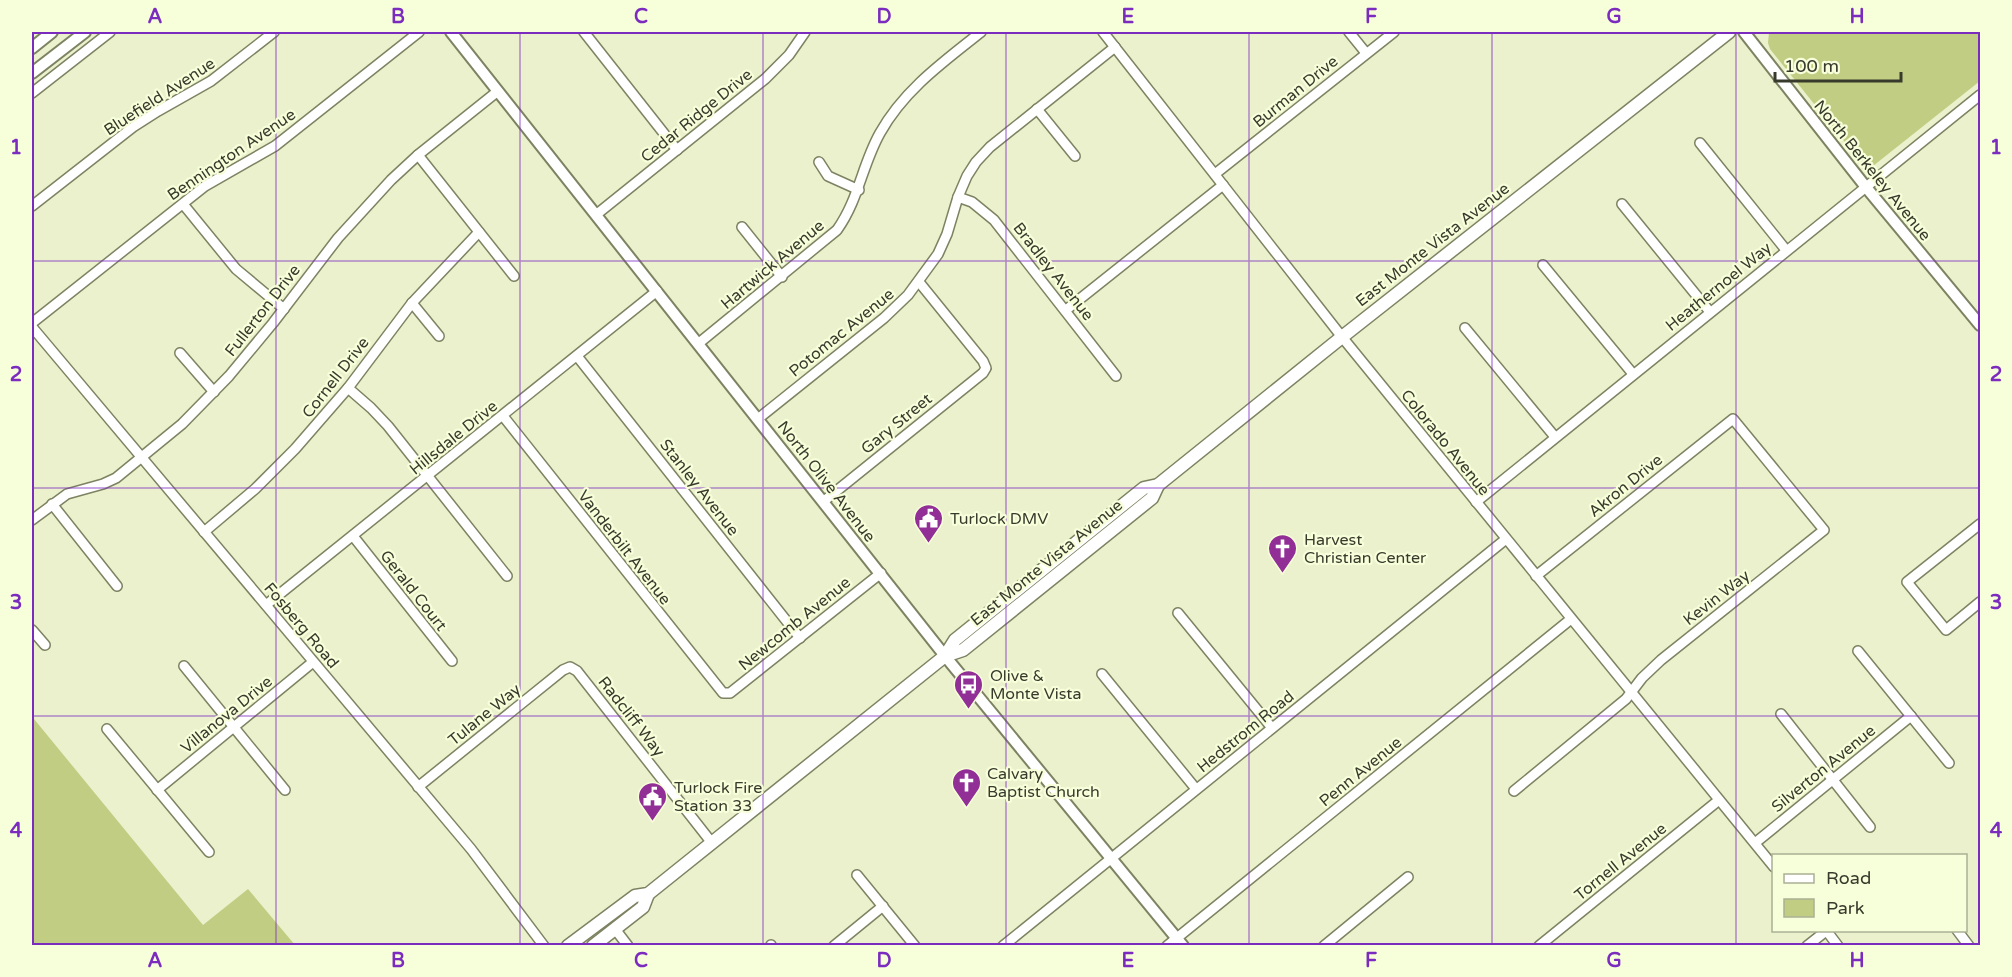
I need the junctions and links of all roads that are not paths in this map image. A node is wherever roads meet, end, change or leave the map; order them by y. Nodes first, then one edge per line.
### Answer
1 (52, 32) edge
2 (85, 32) edge
3 (110, 32) edge
4 (274, 32) edge
5 (419, 32) edge
6 (451, 32) edge
7 (584, 32) edge
8 (805, 32) edge
9 (981, 32) edge
10 (1103, 32) edge
11 (1349, 32) edge
12 (1394, 32) edge
13 (1729, 32) edge
14 (1744, 32) edge
15 (1115, 47) junction
16 (32, 48) edge
17 (1366, 53) junction
18 (32, 74) edge
19 (498, 91) junction
20 (32, 93) edge
21 (1980, 94) edge
22 (1037, 109) junction
23 (1700, 143) dead end
24 (677, 150) junction
25 (418, 155) junction
26 (1075, 156) dead end
27 (819, 162) dead end
28 (1215, 174) junction
29 (1223, 185) junction
30 (1865, 186) junction
31 (859, 190) junction
32 (958, 197) junction
33 (183, 204) junction
34 (1622, 204) dead end
35 (32, 206) edge
36 (597, 214) junction
37 (742, 227) dead end
38 (479, 232) junction
39 (1786, 250) junction
40 (1543, 265) dead end
41 (514, 276) dead end
42 (782, 277) junction
43 (919, 282) junction
44 (657, 291) junction
45 (412, 303) junction
46 (284, 309) junction
47 (1066, 310) junction
48 (1710, 312) junction
49 (32, 325) edge
50 (1980, 325) edge
51 (1465, 328) dead end
52 (439, 336) dead end
53 (1342, 337) junction
54 (699, 343) junction
55 (180, 353) dead end
56 (577, 356) junction
57 (1633, 375) junction
58 (1116, 376) dead end
59 (348, 388) junction
60 (214, 392) junction
61 (503, 416) junction
62 (759, 418) junction
63 (1555, 437) junction
64 (141, 458) junction
65 (428, 476) junction
66 (1158, 485) junction
67 (824, 501) junction
68 (1476, 502) junction
69 (52, 504) junction
70 (1112, 514) junction
71 (32, 520) edge
72 (1980, 524) edge
73 (1824, 530) joint
74 (204, 532) junction
75 (353, 536) junction
76 (1506, 539) junction
77 (1082, 555) junction
78 (881, 573) junction
79 (507, 576) dead end
80 (1536, 576) junction
81 (117, 586) dead end
82 (1980, 602) edge
83 (266, 605) junction
84 (1178, 613) dead end
85 (1572, 619) junction
86 (32, 630) edge
87 (800, 638) junction
88 (45, 645) dead end
89 (1858, 651) dead end
90 (945, 656) junction
91 (452, 661) dead end
92 (313, 662) junction
93 (184, 666) dead end
94 (570, 667) joint
95 (1102, 674) dead end
96 (1631, 693) junction
97 (725, 694) joint
98 (1781, 714) dead end
99 (1911, 716) junction
100 (234, 727) junction
101 (1272, 728) junction
102 (107, 729) dead end
103 (1949, 763) dead end
104 (1833, 780) junction
105 (418, 787) junction
106 (1196, 789) junction
107 (157, 790) junction
108 (285, 790) dead end
109 (1514, 791) dead end
110 (1719, 800) junction
111 (1870, 827) dead end
112 (712, 843) junction
113 (1755, 843) junction
114 (208, 852) dead end
115 (1111, 858) junction
116 (1772, 866) edge
117 (858, 875) dead end
118 (1408, 877) dead end
119 (648, 894) junction
120 (883, 906) junction
121 (615, 929) junction
122 (1825, 932) edge
123 (1827, 932) edge
124 (1959, 932) edge
125 (1180, 942) edge
126 (544, 945) edge
127 (568, 945) edge
128 (593, 945) edge
129 (628, 945) edge
130 (834, 945) edge
131 (915, 945) edge
132 (1003, 945) edge
133 (1167, 945) edge
134 (1324, 945) edge
135 (1539, 945) edge
136 (1807, 945) edge
137 (1838, 945) edge
138 (1970, 945) edge

1 - 16 street
2 - 18 street
3 - 20 street
4 - 35 street, Bluefield Avenue
5 - 33 street, Bennington Avenue
6 - 19 street, North Olive Avenue
7 - 24 street
8 - 24 street, Cedar Ridge Drive
9 - 31 street, Hartwick Avenue
10 - 15 street, Colorado Avenue
11 - 17 street
12 - 17 street, Burman Drive
13 - 53 main road, East Monte Vista Avenue
14 - 30 street, North Berkeley Avenue
15 - 22 street, Potomac Avenue
15 - 28 street, Colorado Avenue
17 - 28 street, Burman Drive
19 - 25 street, Fullerton Drive
19 - 36 street, North Olive Avenue
21 - 30 street, Heathernoel Way
22 - 26 street
22 - 32 street, Potomac Avenue
23 - 39 street
24 - 36 street, Cedar Ridge Drive
25 - 38 street
25 - 46 street, Fullerton Drive
27 - 31 street
28 - 29 street, Colorado Avenue
29 - 47 street
29 - 53 street, Colorado Avenue
30 - 39 street, Heathernoel Way
30 - 50 street, North Berkeley Avenue
31 - 42 street, Hartwick Avenue
32 - 43 street, Potomac Avenue
32 - 47 street, Bradley Avenue
33 - 46 street
33 - 49 street, Bennington Avenue
34 - 48 street
36 - 44 street, North Olive Avenue
37 - 42 street
38 - 41 street
38 - 45 street, Cornell Drive
39 - 48 street, Heathernoel Way
40 - 57 street
42 - 54 street, Hartwick Avenue
43 - 62 street, Potomac Avenue
43 - 67 street, Gary Street
44 - 54 street, North Olive Avenue
44 - 56 street, Hillsdale Drive
45 - 52 street
45 - 59 street, Cornell Drive
46 - 60 street, Fullerton Drive
47 - 58 street, Bradley Avenue
48 - 57 street, Heathernoel Way
49 - 64 street, Fosberg Road
51 - 63 street
53 - 66 main road, East Monte Vista Avenue
53 - 68 street, Colorado Avenue
54 - 62 street, North Olive Avenue
55 - 60 street
56 - 61 street, Hillsdale Drive
56 - 87 street, Stanley Avenue
57 - 63 street, Heathernoel Way
59 - 65 street
59 - 74 street, Cornell Drive
60 - 64 street, Fullerton Drive
61 - 65 street, Hillsdale Drive
61 - 97 street, Vanderbilt Avenue
62 - 67 street, North Olive Avenue
63 - 68 street, Heathernoel Way
64 - 69 street, Fullerton Drive
64 - 74 street, Fosberg Road
65 - 75 street, Hillsdale Drive
65 - 79 street
66 - 70 main road, East Monte Vista Avenue
66 - 77 main road, East Monte Vista Avenue
67 - 78 street, North Olive Avenue
68 - 76 street, Colorado Avenue
69 - 71 street, Fullerton Drive
69 - 81 street
70 - 77 main road
70 - 90 main road, East Monte Vista Avenue
72 - 82 street
73 - 80 street, Akron Drive
73 - 96 street, Kevin Way
74 - 83 street, Fosberg Road
75 - 83 street, Hillsdale Drive
75 - 91 street, Gerald Court
76 - 80 street, Colorado Avenue
76 - 101 street, Hedstrom Road
77 - 90 main road, East Monte Vista Avenue
78 - 87 street, Newcomb Avenue
78 - 90 street, North Olive Avenue
80 - 85 street, Colorado Avenue
83 - 92 street, Fosberg Road
84 - 101 street
85 - 96 street, Colorado Avenue
85 - 125 street, Penn Avenue
86 - 88 street
87 - 97 street, Newcomb Avenue
89 - 99 street
90 - 112 main road, East Monte Vista Avenue
90 - 115 street, North Olive Avenue
92 - 100 street, Villanova Drive
92 - 105 street, Fosberg Road
93 - 100 street
94 - 105 street, Tulane Way
94 - 112 street, Radcliff Way
95 - 106 street
96 - 109 street, Kevin Way
96 - 110 street, Colorado Avenue
98 - 104 street
99 - 103 street
99 - 104 street, Silverton Avenue
100 - 107 street, Villanova Drive
100 - 108 street
101 - 106 street, Hedstrom Road
102 - 107 street
104 - 111 street
104 - 113 street, Silverton Avenue
105 - 126 street, Fosberg Road
106 - 115 street, Hedstrom Road
107 - 114 street
110 - 113 street, Colorado Avenue
110 - 135 street, Tornell Avenue
112 - 119 main road, East Monte Vista Avenue
113 - 116 street, Colorado Avenue
115 - 125 street, North Olive Avenue
115 - 132 street, Hedstrom Road
117 - 120 street
118 - 134 street
119 - 121 main road, East Monte Vista Avenue
119 - 127 main road, East Monte Vista Avenue
120 - 130 street
120 - 131 street
121 - 128 main road, East Monte Vista Avenue
121 - 129 street
122 - 136 street
123 - 137 street
124 - 138 street
125 - 133 street, Penn Avenue

